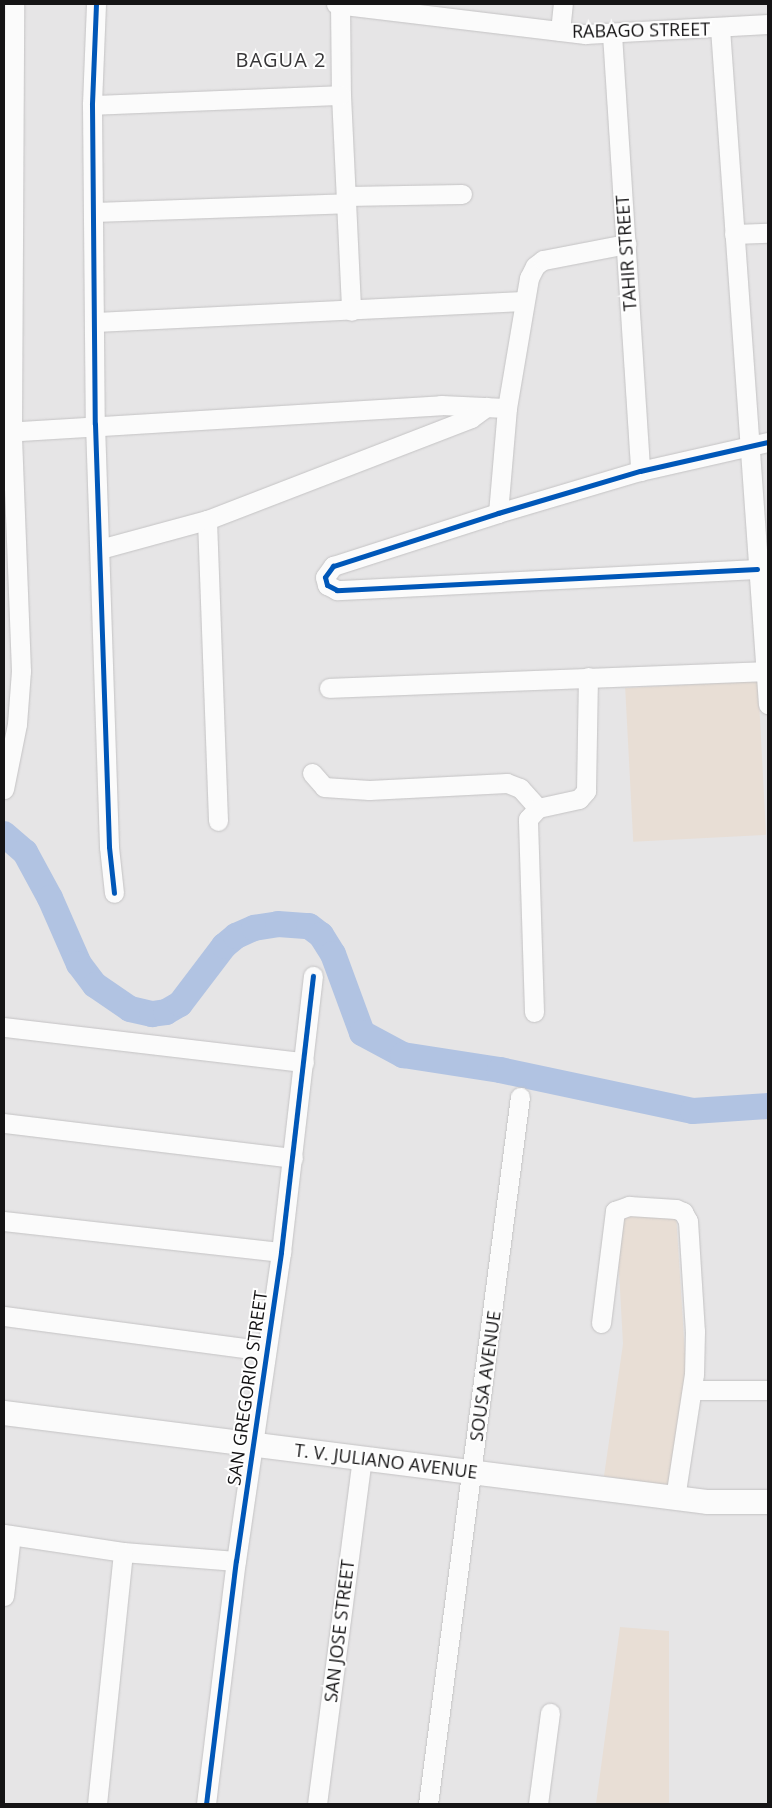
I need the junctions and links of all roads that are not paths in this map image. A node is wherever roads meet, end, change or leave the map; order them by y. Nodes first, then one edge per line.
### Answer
1 (14, 4) edge
2 (96, 4) edge
3 (336, 4) edge
4 (340, 4) edge
5 (563, 4) edge
6 (768, 24) edge
7 (720, 28) junction
8 (560, 31) junction
9 (612, 34) junction
10 (341, 95) junction
11 (92, 105) junction
12 (462, 194) dead end
13 (346, 199) junction
14 (94, 212) junction
15 (768, 233) edge
16 (734, 234) junction
17 (626, 244) junction
18 (523, 301) junction
19 (351, 311) junction
20 (95, 322) junction
21 (8, 340) edge
22 (486, 407) junction
23 (507, 408) junction
24 (95, 424) junction
25 (8, 432) edge
26 (768, 442) edge
27 (749, 445) junction
28 (640, 471) junction
29 (498, 513) junction
30 (207, 520) junction
31 (100, 549) junction
32 (757, 568) junction
33 (767, 664) edge
34 (588, 677) junction
35 (329, 688) dead end
36 (768, 704) edge
37 (312, 773) dead end
38 (4, 789) edge
39 (538, 808) junction
40 (218, 821) dead end
41 (114, 893) dead end
42 (313, 976) dead end
43 (534, 1012) dead end
44 (4, 1027) edge
45 (304, 1062) junction
46 (520, 1097) dead end
47 (4, 1123) edge
48 (292, 1158) junction
49 (4, 1221) edge
50 (281, 1252) junction
51 (4, 1316) edge
52 (601, 1323) dead end
53 (266, 1351) junction
54 (692, 1390) junction
55 (768, 1390) edge
56 (4, 1413) edge
57 (252, 1444) junction
58 (362, 1458) junction
59 (472, 1472) junction
60 (675, 1498) junction
61 (768, 1502) edge
62 (8, 1534) edge
63 (123, 1552) junction
64 (236, 1561) junction
65 (4, 1596) edge
66 (550, 1713) dead end
67 (97, 1804) edge
68 (206, 1804) edge
69 (317, 1804) edge
70 (428, 1804) edge
71 (538, 1804) edge

1 - 21 street
2 - 11 street
3 - 4 street, RABAGO STREET
4 - 8 street, RABAGO STREET
4 - 10 street
5 - 8 street
6 - 7 street, RABAGO STREET
7 - 9 street, RABAGO STREET
7 - 16 street
8 - 9 street, RABAGO STREET
9 - 17 street, TAHIR STREET
10 - 11 street
10 - 13 street
11 - 14 street
12 - 13 street
13 - 14 street
13 - 19 street
14 - 20 street
15 - 16 street
16 - 27 street
17 - 18 street
17 - 28 street, TAHIR STREET
18 - 19 street
18 - 23 street
19 - 20 street
20 - 24 street
21 - 25 street
22 - 23 street
22 - 24 street
22 - 30 street
23 - 29 street
24 - 25 street
24 - 31 street
25 - 38 street
26 - 27 street
27 - 28 street
27 - 32 street
28 - 29 street
29 - 32 street
30 - 31 street
30 - 40 street
31 - 41 street
32 - 33 street
33 - 34 street
33 - 36 street
34 - 35 street
34 - 39 street
37 - 39 street
39 - 43 street
42 - 45 street, SAN GREGORIO STREET
44 - 45 street
45 - 48 street, SAN GREGORIO STREET
46 - 59 street, SOUSA AVENUE
47 - 48 street
48 - 50 street, SAN GREGORIO STREET
49 - 50 street
50 - 53 street, SAN GREGORIO STREET
51 - 53 street
52 - 54 street
53 - 57 street, SAN GREGORIO STREET
54 - 55 street
54 - 60 street
56 - 57 main road, T. V. JULIANO AVENUE
57 - 58 main road, T. V. JULIANO AVENUE
57 - 64 street, SAN GREGORIO STREET
58 - 59 main road, T. V. JULIANO AVENUE
58 - 69 street, SAN JOSE STREET
59 - 60 main road, T. V. JULIANO AVENUE
59 - 70 street, SOUSA AVENUE
60 - 61 main road, T. V. JULIANO AVENUE
62 - 63 street
62 - 65 street
63 - 64 street
63 - 67 street
64 - 68 street, SAN GREGORIO STREET
66 - 71 street

